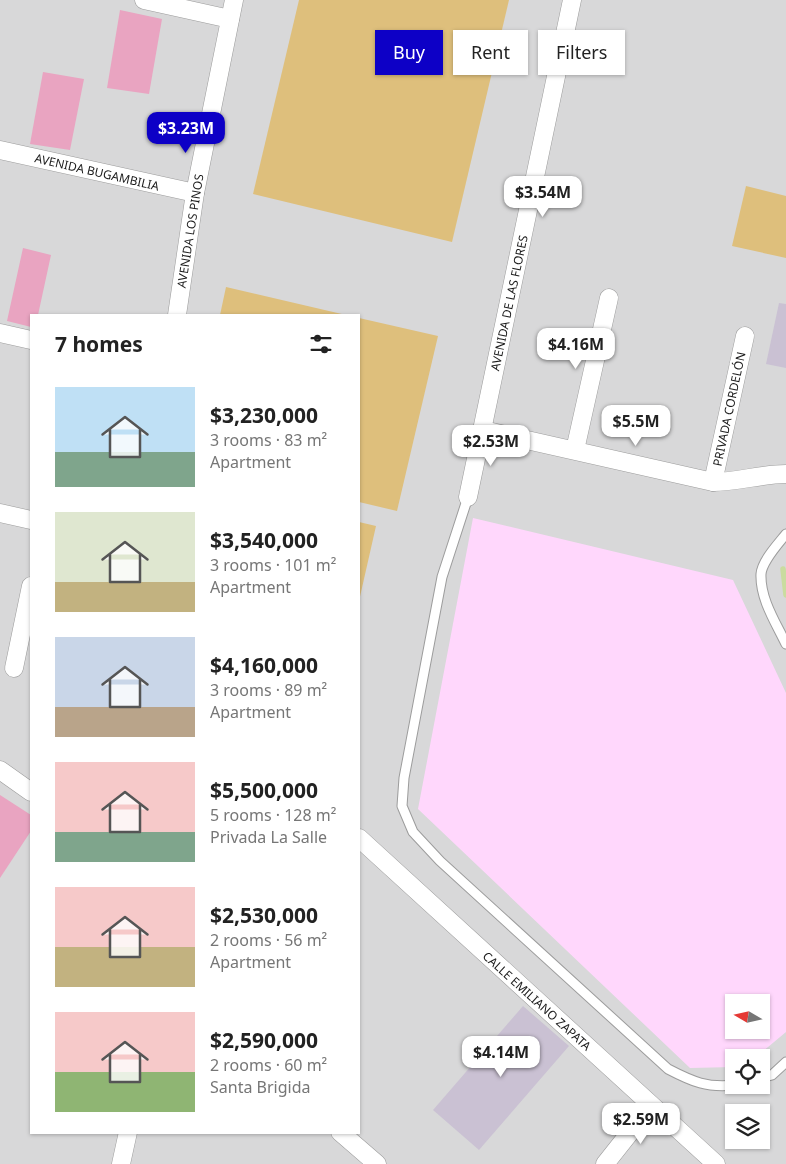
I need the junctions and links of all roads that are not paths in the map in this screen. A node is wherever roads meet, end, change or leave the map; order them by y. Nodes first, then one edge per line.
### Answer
1 (144, 0) edge
2 (234, 0) edge
3 (572, 0) edge
4 (230, 19) junction
5 (0, 150) edge
6 (195, 193) junction
7 (609, 298) dead end
8 (177, 314) edge
9 (0, 333) edge
10 (744, 336) dead end
11 (30, 340) edge
12 (483, 430) junction
13 (576, 450) junction
14 (786, 474) edge
15 (713, 482) junction
16 (468, 496) joint
17 (0, 513) edge
18 (30, 520) edge
19 (786, 534) edge
20 (30, 591) edge
21 (786, 644) edge
22 (14, 668) dead end
23 (0, 770) edge
24 (30, 791) edge
25 (360, 839) edge
26 (786, 1062) edge
27 (770, 1076) edge
28 (725, 1086) edge
29 (651, 1106) junction
30 (128, 1134) edge
31 (342, 1134) edge
32 (122, 1164) edge
33 (376, 1164) edge
34 (605, 1164) edge
35 (716, 1164) edge

1 - 4 street
2 - 4 street, AVENIDA LOS PINOS
3 - 12 street, AVENIDA DE LAS FLORES
4 - 6 street, AVENIDA LOS PINOS
5 - 6 street, AVENIDA BUGAMBILIA
6 - 8 street, AVENIDA LOS PINOS
7 - 13 street
9 - 11 street
10 - 15 street, PRIVADA CORDELÓN
12 - 13 street
12 - 16 street, AVENIDA DE LAS FLORES
13 - 15 street
14 - 15 street
16 - 28 lane
17 - 18 street
19 - 21 lane
20 - 22 street
23 - 24 street
25 - 29 street, CALLE EMILIANO ZAPATA
26 - 27 lane
29 - 34 street
29 - 35 street, CALLE EMILIANO ZAPATA
30 - 32 street
31 - 33 street

